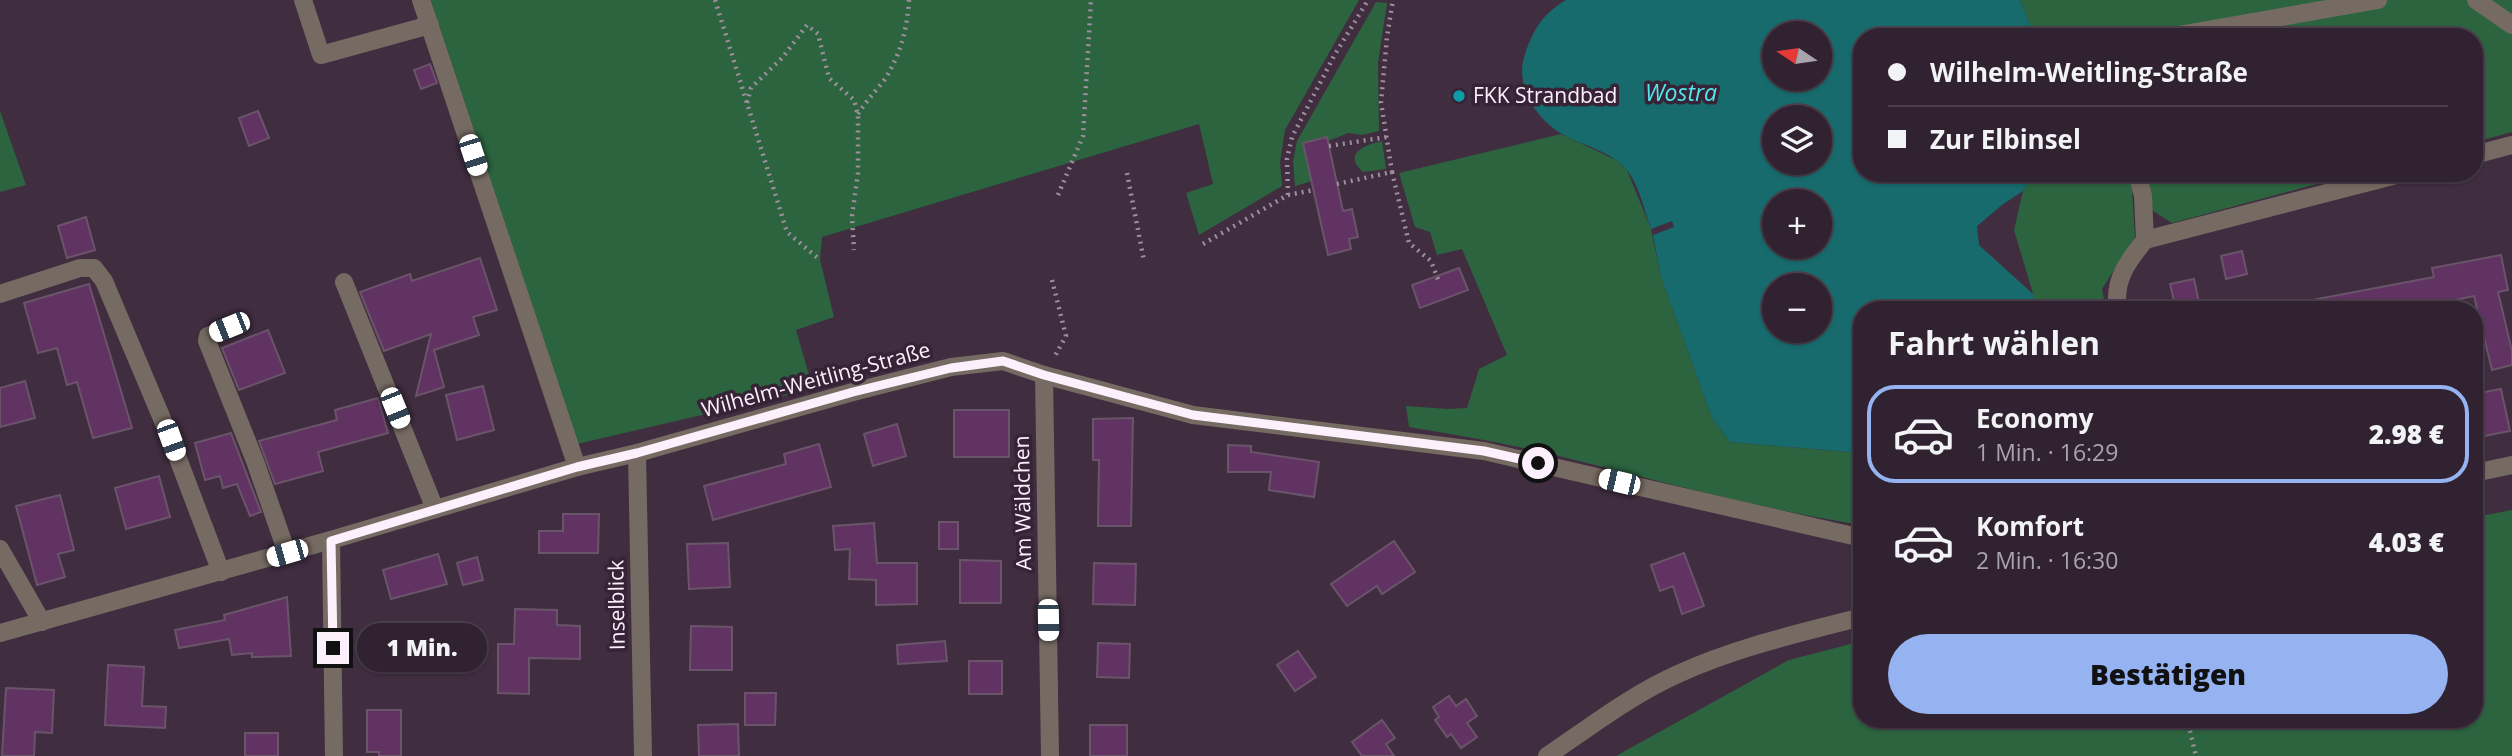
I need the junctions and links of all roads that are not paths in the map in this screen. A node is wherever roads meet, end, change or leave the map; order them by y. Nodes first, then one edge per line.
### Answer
1 (303, 0) edge
2 (421, 0) edge
3 (2378, 0) edge
4 (2476, 0) edge
5 (430, 25) junction
6 (2512, 25) edge
7 (2218, 28) edge
8 (2512, 145) edge
9 (2483, 153) edge
10 (2139, 182) edge
11 (2369, 182) edge
12 (2145, 240) junction
13 (344, 282) dead end
14 (0, 295) edge
15 (2116, 301) edge
16 (229, 327) dead end
17 (1044, 375) junction
18 (637, 453) junction
19 (2512, 465) edge
20 (577, 467) junction
21 (2483, 472) edge
22 (435, 509) junction
23 (1853, 536) edge
24 (331, 541) junction
25 (0, 549) edge
26 (287, 553) junction
27 (221, 572) junction
28 (1853, 619) edge
29 (42, 622) junction
30 (0, 634) edge
31 (334, 756) edge
32 (643, 756) edge
33 (1050, 756) edge
34 (1547, 756) edge

1 - 5 street
2 - 5 street
3 - 7 street
4 - 6 street
5 - 20 street
8 - 9 street
10 - 12 street
11 - 12 street
12 - 15 street
13 - 22 street
14 - 27 street
16 - 26 street
17 - 18 street, Wilhelm-Weitling-Straße
17 - 23 street, Wilhelm-Weitling-Straße
17 - 33 street, Am Wäldchen
18 - 20 street, Wilhelm-Weitling-Straße
18 - 32 street, Inselblick
19 - 21 street
20 - 22 street, Wilhelm-Weitling-Straße
22 - 24 street, Wilhelm-Weitling-Straße
24 - 26 street, Wilhelm-Weitling-Straße
24 - 31 street
25 - 29 street
26 - 27 street, Wilhelm-Weitling-Straße
27 - 29 street, Wilhelm-Weitling-Straße
28 - 34 street
29 - 30 street, Wilhelm-Weitling-Straße

